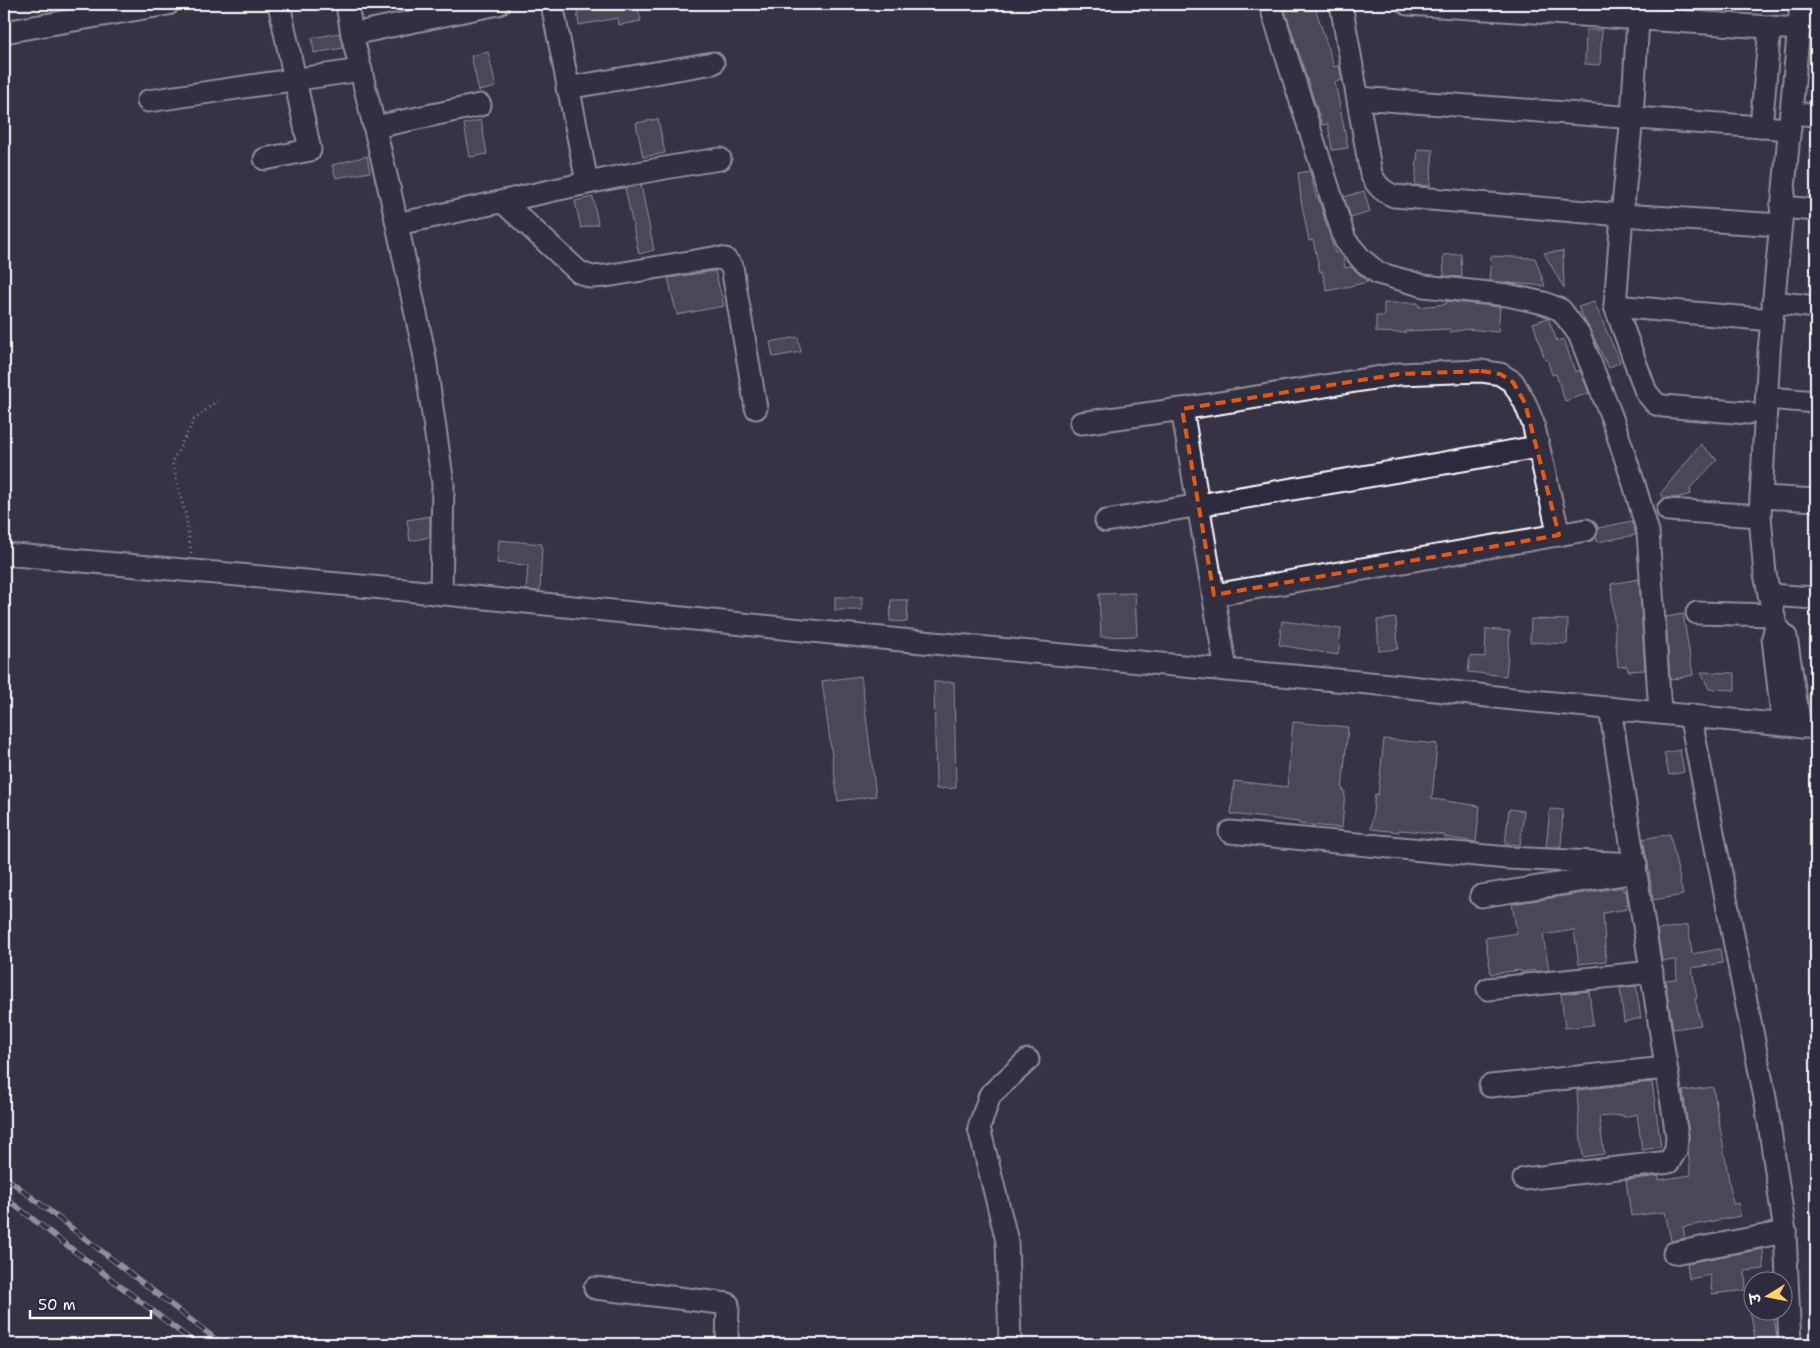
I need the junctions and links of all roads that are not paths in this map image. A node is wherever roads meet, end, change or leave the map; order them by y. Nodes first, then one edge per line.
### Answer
1 (168, 4) edge
2 (279, 4) edge
3 (348, 4) edge
4 (498, 4) edge
5 (552, 4) edge
6 (1270, 4) edge
7 (1341, 4) edge
8 (1408, 4) edge
9 (1639, 11) edge
10 (1804, 18) edge
11 (1770, 27) junction
12 (4, 32) edge
13 (352, 34) junction
14 (713, 63) dead end
15 (361, 70) junction
16 (295, 80) junction
17 (567, 88) junction
18 (1358, 98) junction
19 (148, 101) dead end
20 (480, 105) dead end
21 (1816, 115) edge
22 (1632, 117) junction
23 (1790, 121) junction
24 (375, 127) junction
25 (1761, 127) junction
26 (265, 159) dead end
27 (720, 159) dead end
28 (587, 182) junction
29 (503, 202) junction
30 (1816, 210) edge
31 (1622, 215) junction
32 (1780, 216) junction
33 (397, 224) junction
34 (1614, 306) junction
35 (1816, 307) edge
36 (1773, 311) junction
37 (1767, 398) junction
38 (1816, 402) edge
39 (756, 408) dead end
40 (1182, 409) junction
41 (1748, 413) dead end
42 (1081, 423) dead end
43 (1538, 447) junction
44 (1816, 500) edge
45 (1198, 506) junction
46 (1761, 506) junction
47 (1668, 510) dead end
48 (1106, 521) dead end
49 (1586, 530) dead end
50 (1559, 535) junction
51 (4, 554) edge
52 (441, 594) junction
53 (1214, 595) junction
54 (1769, 595) junction
55 (1816, 598) edge
56 (1697, 613) dead end
57 (1775, 621) junction
58 (1226, 670) junction
59 (1610, 708) junction
60 (1660, 712) junction
61 (1690, 715) junction
62 (1800, 726) edge
63 (1230, 832) dead end
64 (1636, 868) junction
65 (1481, 896) dead end
66 (1652, 972) junction
67 (1488, 989) dead end
68 (1028, 1060) dead end
69 (1666, 1068) junction
70 (1490, 1086) dead end
71 (1524, 1179) dead end
72 (1785, 1232) junction
73 (1674, 1253) dead end
74 (595, 1288) dead end
75 (727, 1344) edge
76 (1010, 1344) edge
77 (1790, 1344) edge

1 - 12 street
2 - 16 street
3 - 13 street
4 - 13 street
5 - 17 street
6 - 60 street
7 - 18 street
8 - 9 street
9 - 11 street
9 - 22 street
10 - 11 street
10 - 23 street
11 - 25 street
13 - 15 street
14 - 17 street
15 - 16 street
15 - 24 street
16 - 19 street
16 - 26 street
17 - 28 street
18 - 22 street
18 - 31 street
20 - 24 street
21 - 23 street
22 - 25 street
22 - 31 street
23 - 25 street
23 - 32 street
24 - 33 street
27 - 28 street
28 - 29 street
29 - 33 street
29 - 39 street
30 - 32 street
31 - 32 street
31 - 34 street
32 - 36 street
33 - 52 street
34 - 36 street
34 - 41 street
35 - 36 street
36 - 37 street
37 - 38 street
37 - 46 street
40 - 42 street
40 - 43 street
40 - 45 street
43 - 45 street
43 - 50 street
44 - 46 street
45 - 48 street
45 - 53 street
46 - 47 street
46 - 54 street
49 - 50 street
50 - 53 street
51 - 52 street
52 - 58 street
53 - 58 street
54 - 55 street
54 - 57 street
56 - 57 street
57 - 62 street
58 - 59 street
59 - 60 street
59 - 64 street
60 - 61 street
61 - 62 street
61 - 72 street
63 - 64 street
64 - 65 street
64 - 66 street
66 - 67 street
66 - 69 street
68 - 76 street
69 - 70 street
69 - 71 street
72 - 73 street
72 - 77 street
74 - 75 street

